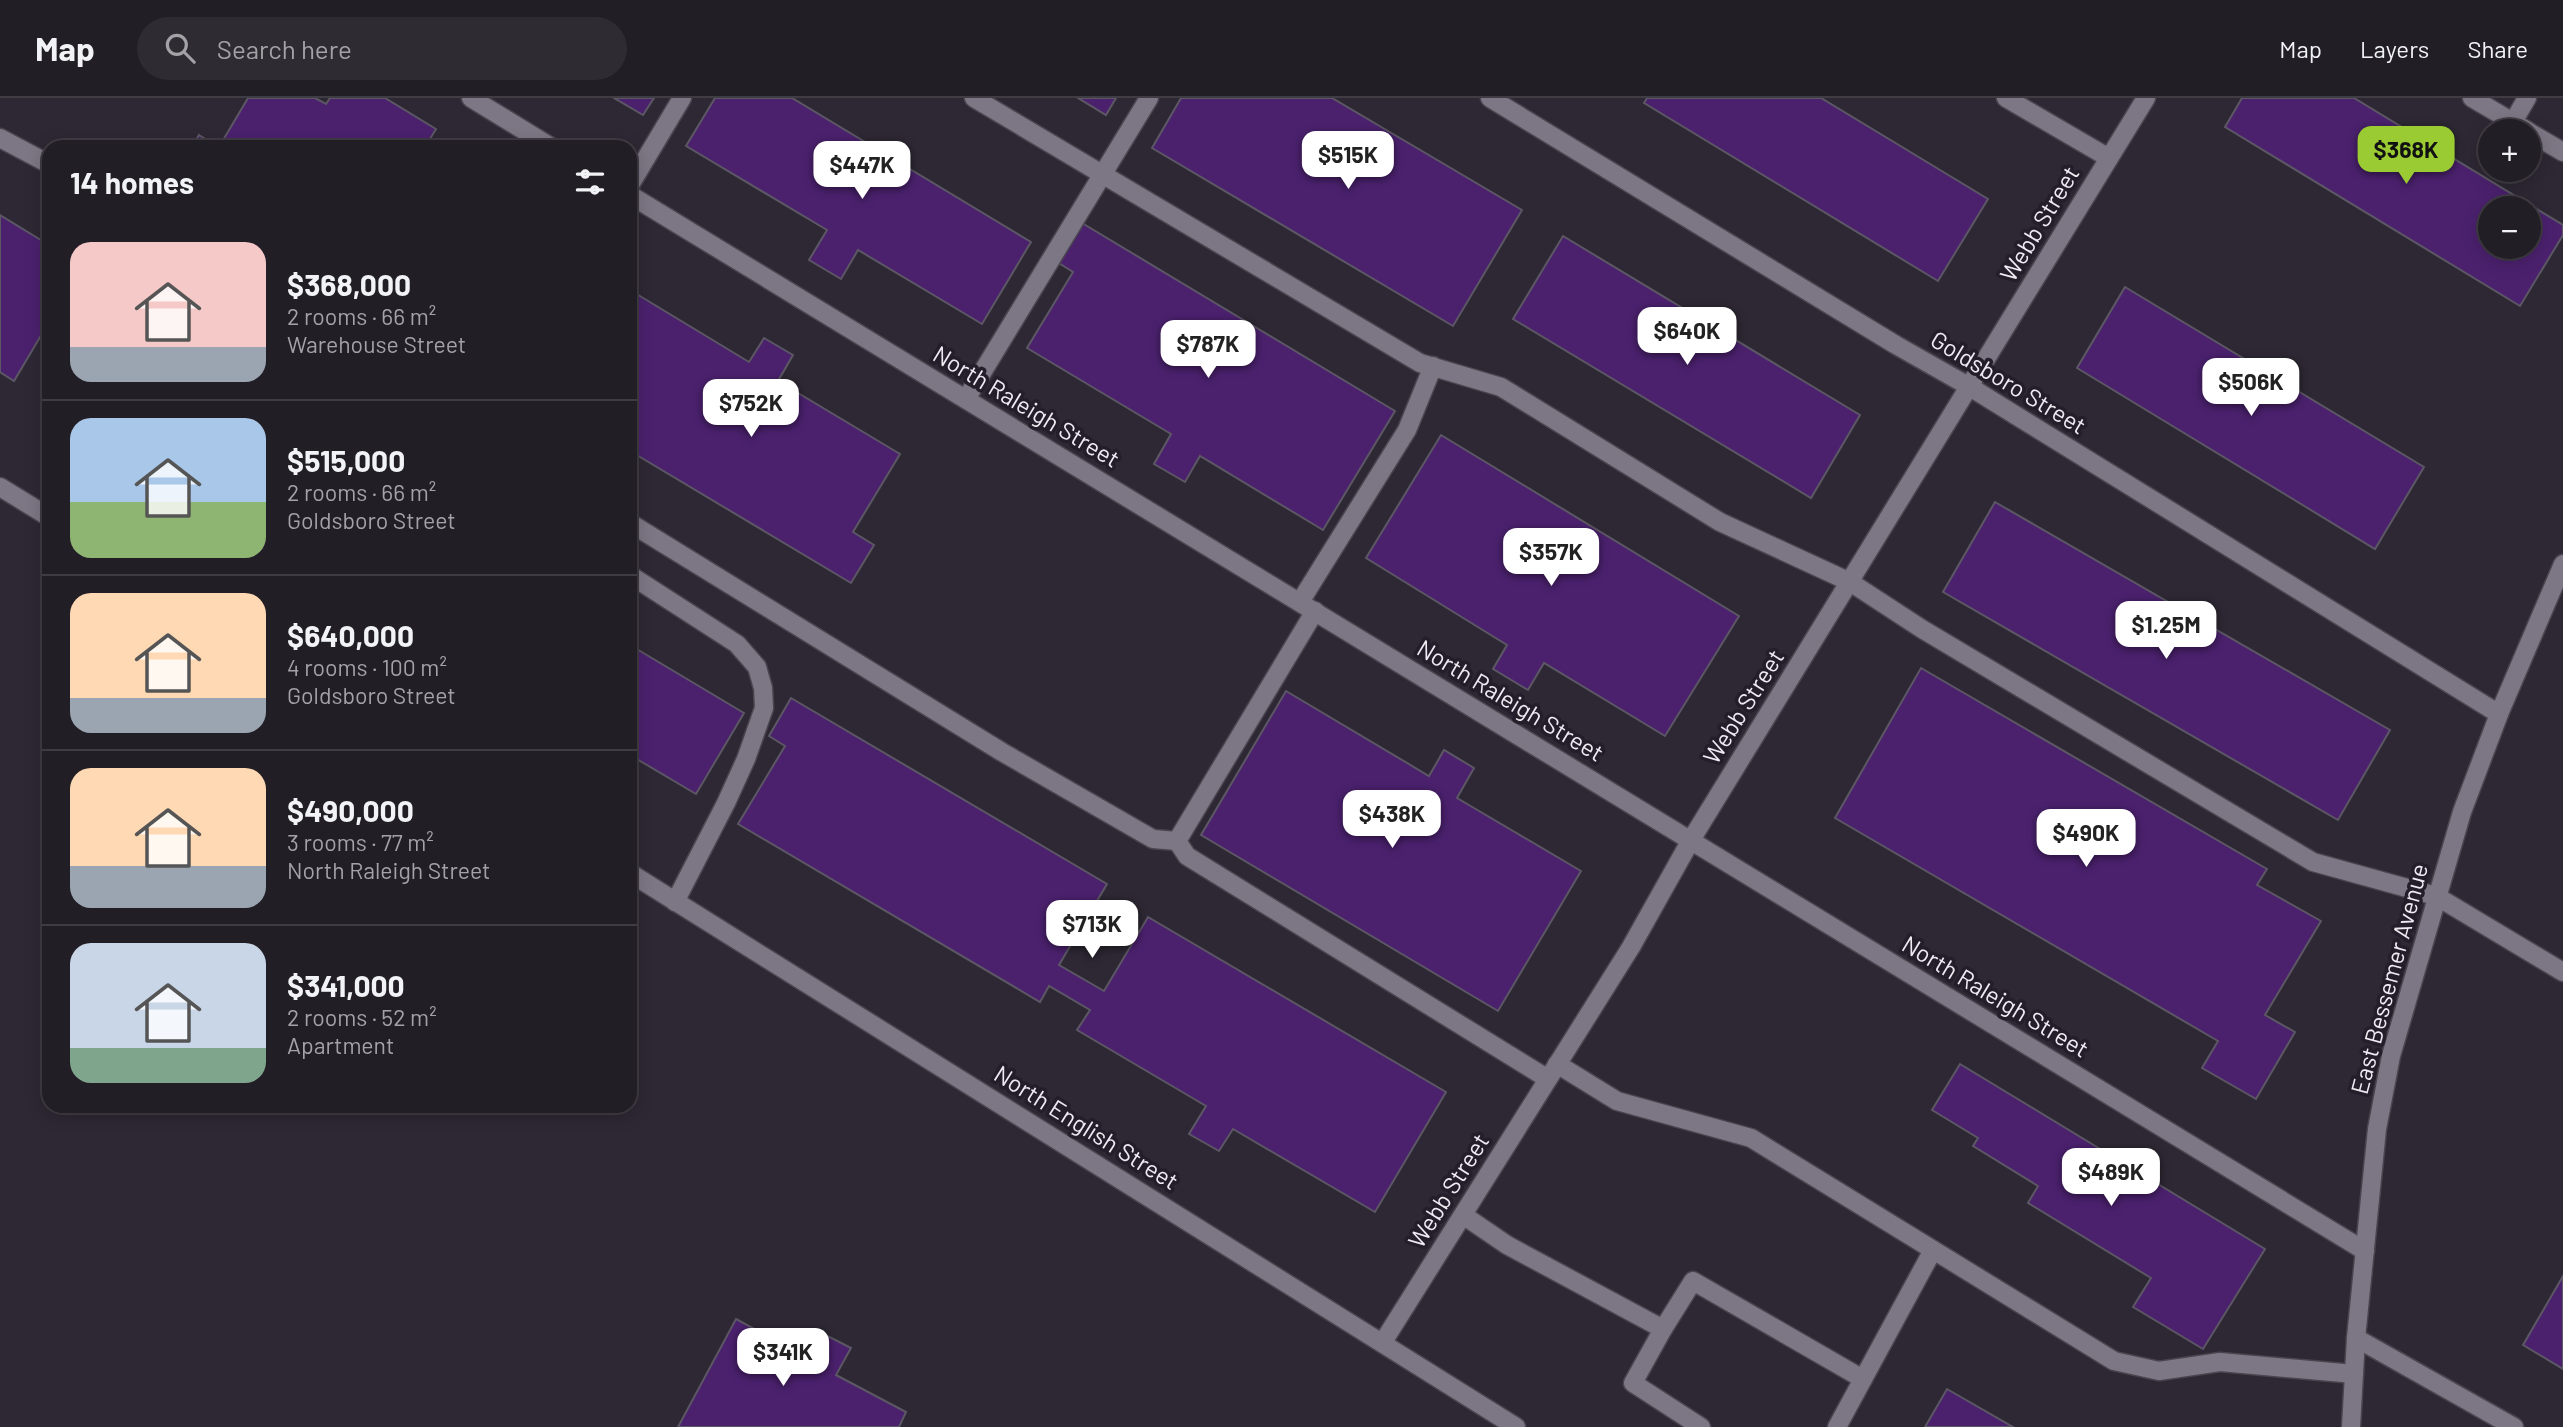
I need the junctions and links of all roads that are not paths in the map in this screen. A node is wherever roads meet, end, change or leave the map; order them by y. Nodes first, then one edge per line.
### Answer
1 (471, 98) edge
2 (682, 98) edge
3 (974, 98) edge
4 (1149, 98) edge
5 (1490, 98) edge
6 (2006, 98) edge
7 (2146, 98) edge
8 (2472, 98) edge
9 (2527, 98) edge
10 (2508, 119) edge
11 (2524, 119) edge
12 (0, 138) edge
13 (2541, 139) edge
14 (540, 140) edge
15 (2563, 152) edge
16 (2109, 158) junction
17 (42, 160) edge
18 (637, 173) edge
19 (1102, 175) junction
20 (637, 199) edge
21 (1433, 366) junction
22 (1970, 387) junction
23 (966, 399) junction
24 (0, 487) edge
25 (42, 513) edge
26 (637, 527) edge
27 (2563, 564) edge
28 (637, 579) edge
29 (1850, 582) junction
30 (1308, 607) junction
31 (2499, 714) junction
32 (1691, 840) junction
33 (1177, 841) junction
34 (637, 878) edge
35 (2436, 896) junction
36 (675, 902) junction
37 (2563, 972) edge
38 (1552, 1072) junction
39 (1463, 1215) junction
40 (1933, 1250) junction
41 (2365, 1251) junction
42 (1663, 1329) junction
43 (2356, 1338) junction
44 (1383, 1342) junction
45 (2354, 1374) junction
46 (1863, 1379) junction
47 (1516, 1427) edge
48 (1701, 1427) edge
49 (1838, 1427) edge
50 (2351, 1427) edge
51 (2514, 1427) edge

1 - 14 street
2 - 18 street
3 - 19 street
4 - 19 street
5 - 22 street, Goldsboro Street
6 - 16 street
7 - 16 street, Webb Street
8 - 10 street
9 - 11 street
12 - 17 street
13 - 15 street
16 - 22 street, Webb Street
19 - 21 street
19 - 23 street
20 - 23 street, North Raleigh Street
21 - 29 street
21 - 30 street
22 - 29 street, Webb Street
22 - 31 street, Goldsboro Street
23 - 30 street, North Raleigh Street
24 - 25 street
26 - 33 street
27 - 31 street, East Bessemer Avenue
28 - 36 street
29 - 32 street, Webb Street
29 - 35 street
30 - 32 street, North Raleigh Street
30 - 33 street
31 - 35 street, East Bessemer Avenue
32 - 38 street, Webb Street
32 - 41 street, North Raleigh Street
33 - 38 street
34 - 36 street, North English Street
35 - 37 street
35 - 41 street, East Bessemer Avenue
36 - 44 street, North English Street
38 - 39 street, Webb Street
38 - 40 street
39 - 42 street
39 - 44 street, Webb Street
40 - 45 street
40 - 46 street
41 - 43 street, East Bessemer Avenue
42 - 46 street
42 - 48 street
43 - 45 street, East Bessemer Avenue
43 - 51 street
44 - 47 street, North English Street
45 - 50 street, East Bessemer Avenue
46 - 49 street

